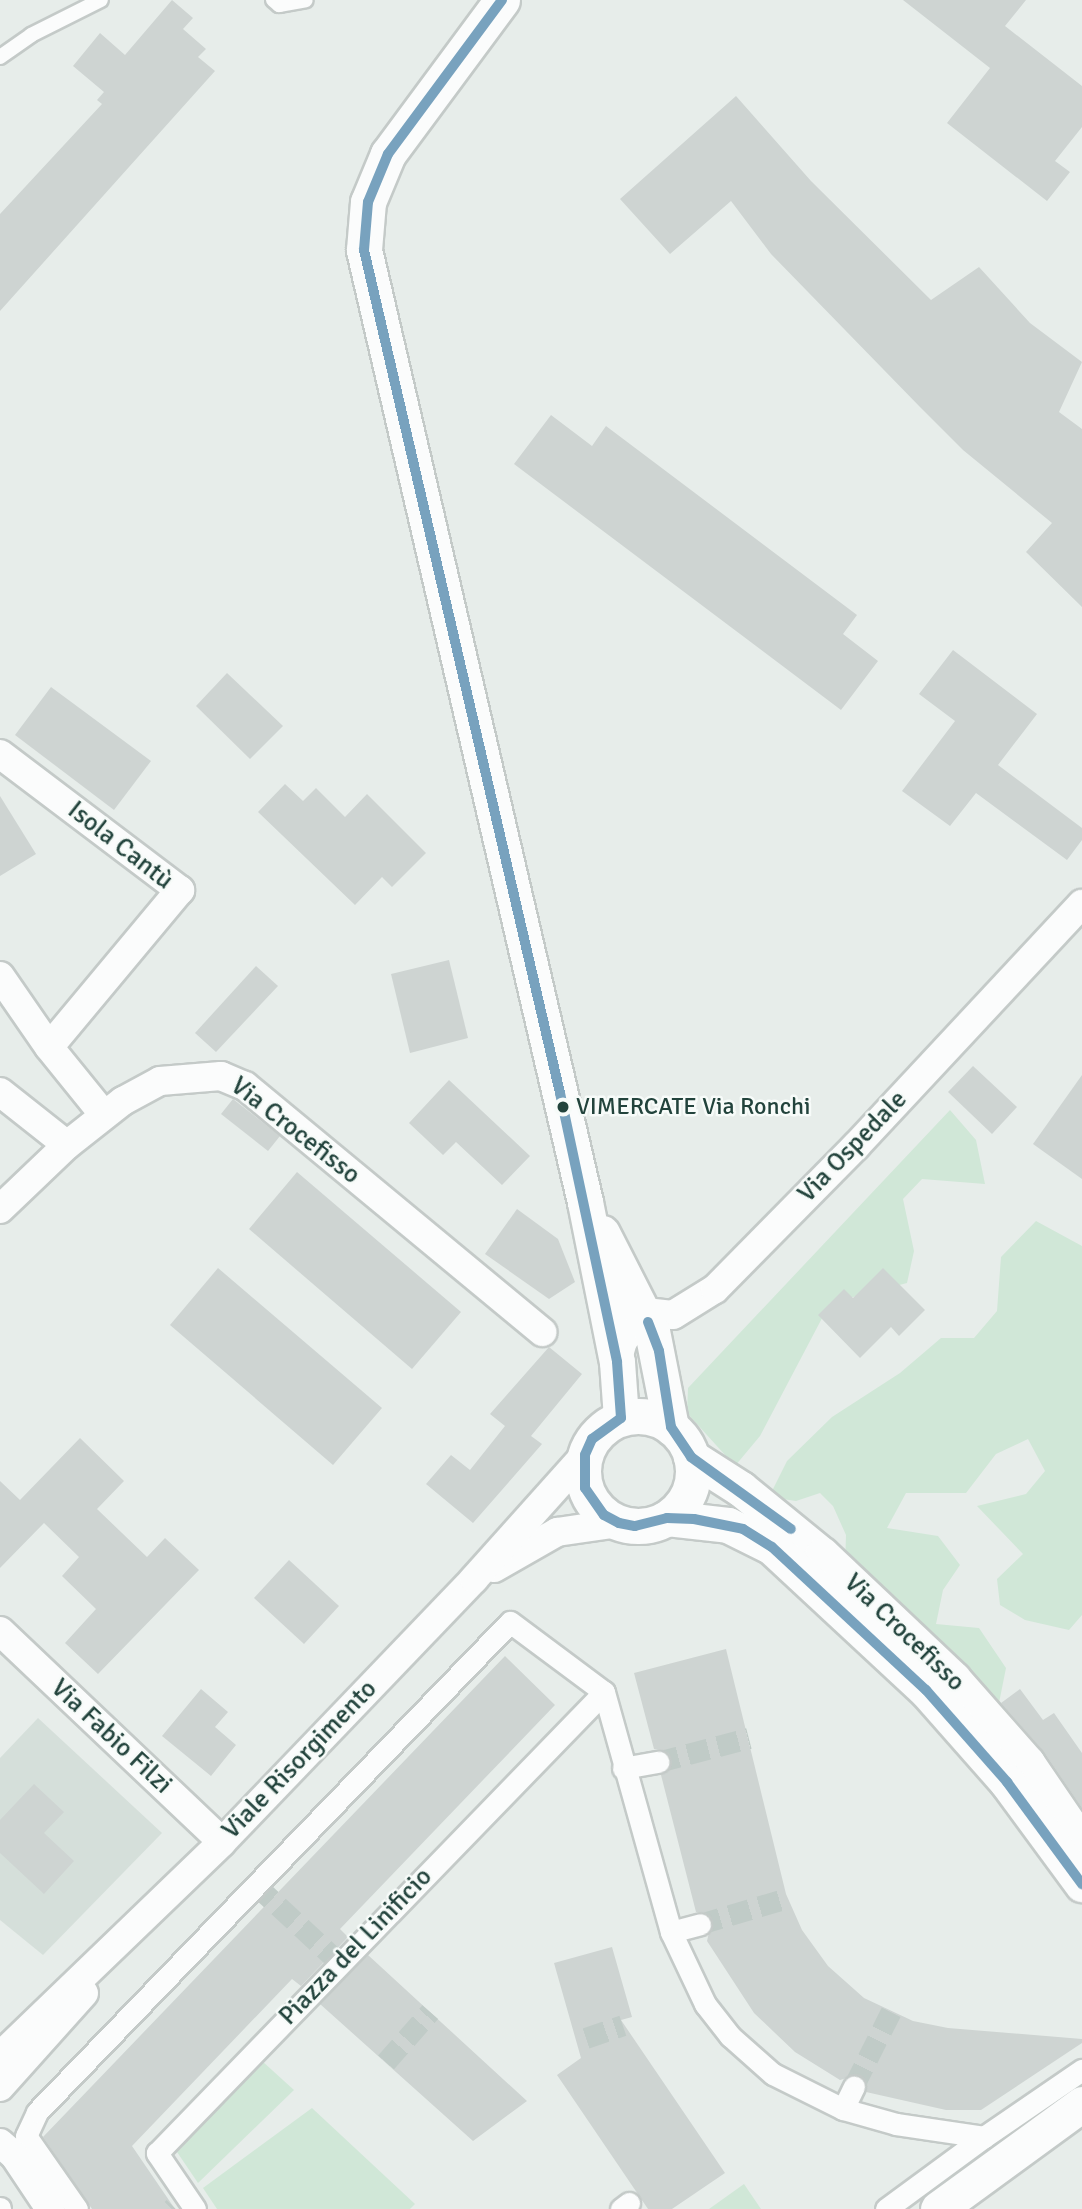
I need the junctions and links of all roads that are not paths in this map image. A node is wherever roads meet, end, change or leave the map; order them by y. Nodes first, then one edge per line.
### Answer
1 (101, 0) edge
2 (274, 0) edge
3 (306, 0) edge
4 (502, 0) edge
5 (0, 57) edge
6 (0, 754) edge
7 (1079, 909) edge
8 (0, 976) edge
9 (49, 1047) junction
10 (0, 1092) edge
11 (104, 1115) junction
12 (67, 1145) junction
13 (585, 1202) junction
14 (0, 1209) edge
15 (645, 1312) junction
16 (542, 1332) dead end
17 (617, 1362) junction
18 (621, 1419) junction
19 (671, 1427) junction
20 (585, 1455) junction
21 (691, 1457) junction
22 (667, 1518) junction
23 (619, 1523) junction
24 (474, 1579) junction
25 (0, 1632) edge
26 (604, 1692) junction
27 (658, 1762) tunnel mouth
28 (623, 1768) junction
29 (222, 1842) junction
30 (1082, 1844) edge
31 (1082, 1884) edge
32 (700, 1924) tunnel mouth
33 (671, 1931) junction
34 (123, 1939) junction
35 (0, 2056) edge
36 (1082, 2070) edge
37 (854, 2086) tunnel mouth
38 (0, 2087) edge
39 (1082, 2104) edge
40 (843, 2109) junction
41 (1082, 2128) edge
42 (984, 2137) junction
43 (0, 2144) edge
44 (1019, 2152) junction
45 (50, 2209) edge
46 (77, 2209) edge
47 (195, 2209) edge
48 (886, 2209) edge
49 (939, 2209) edge

1 - 5 lane
2 - 3 lane
4 - 13 street
6 - 9 street, Isola Cantù
7 - 15 street, Via Ospedale
8 - 9 street
9 - 11 street
10 - 12 street
11 - 12 street, Via Crocefisso
11 - 16 street, Via Crocefisso
12 - 14 street, Via Crocefisso
13 - 15 street
13 - 17 street
15 - 17 street
15 - 19 street
17 - 18 street
18 - 19 street
18 - 20 street
19 - 21 street
20 - 23 street
20 - 24 street, Viale Risorgimento
21 - 22 street
21 - 30 street, Via Crocefisso
22 - 23 street
22 - 31 street, Via Crocefisso
23 - 24 street, Viale Risorgimento
24 - 29 street, Viale Risorgimento
25 - 29 street, Via Fabio Filzi
26 - 28 street
26 - 46 street
26 - 47 street, Piazza del Linificio
27 - 28 street
28 - 33 street
29 - 34 street, Viale Risorgimento
32 - 33 street
33 - 40 street
34 - 35 street, Viale Risorgimento
34 - 38 street, Viale Risorgimento
36 - 42 street
37 - 40 street
39 - 44 street
40 - 42 street
41 - 44 street
42 - 48 street
43 - 45 street
44 - 49 street

